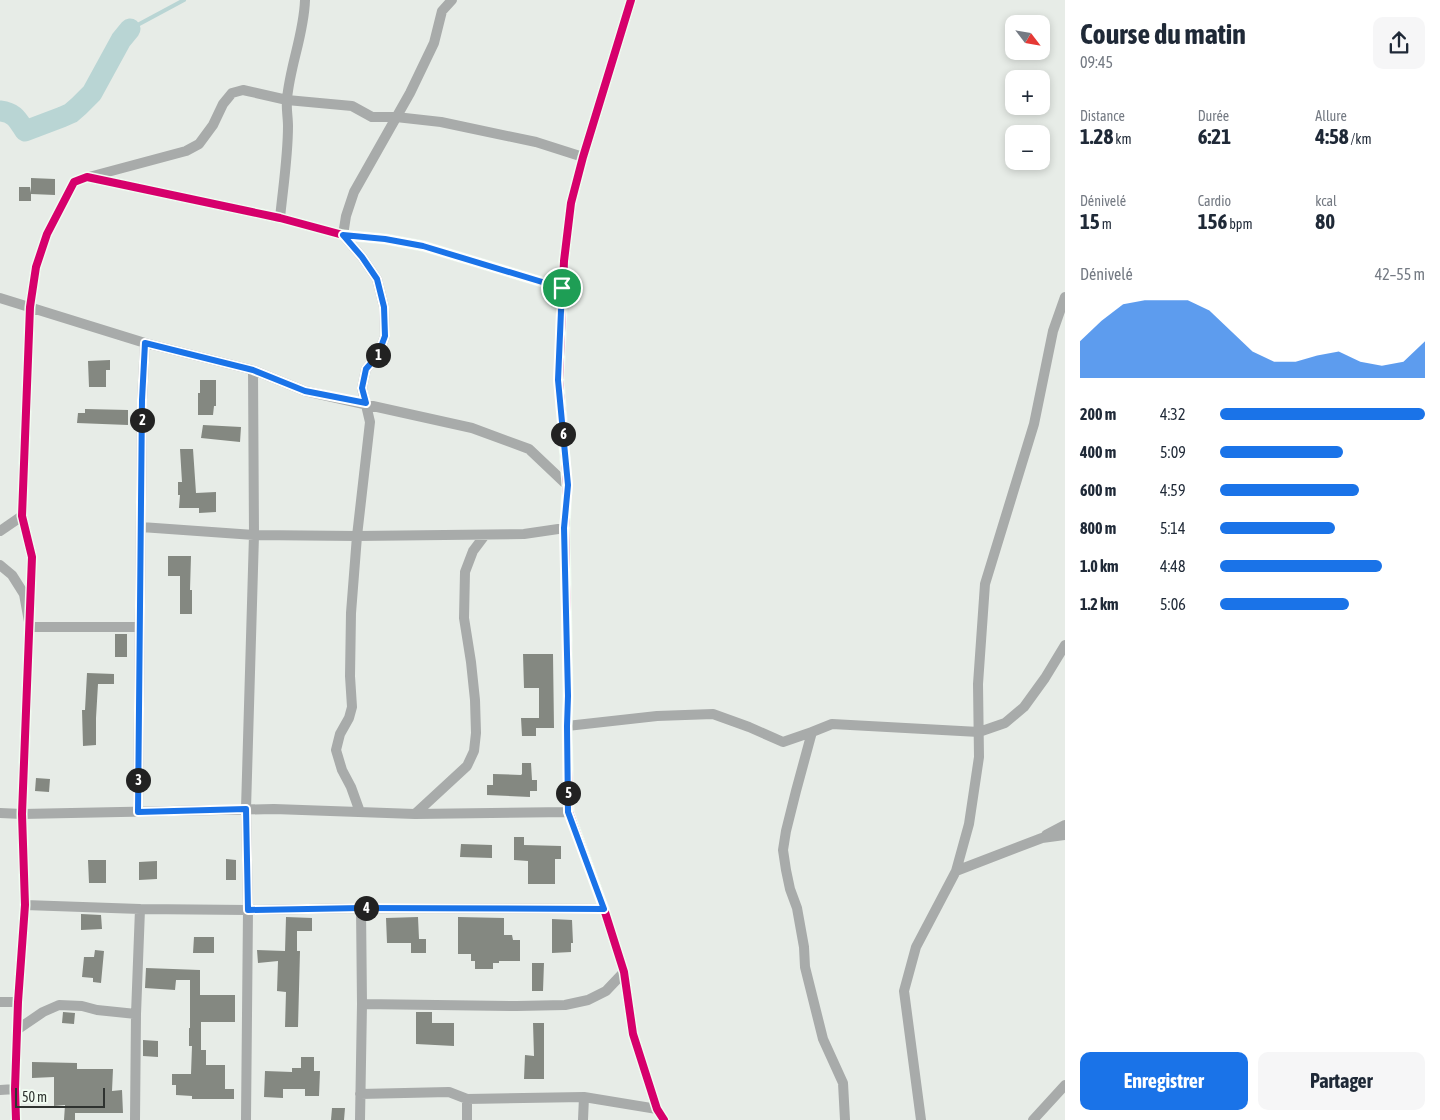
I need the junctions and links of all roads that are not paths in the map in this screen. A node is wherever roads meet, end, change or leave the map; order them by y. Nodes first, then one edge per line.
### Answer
1 (305, 0) edge
2 (452, 0) edge
3 (631, 0) edge
4 (287, 100) junction
5 (396, 117) junction
6 (583, 157) junction
7 (87, 177) junction
8 (280, 218) junction
9 (343, 235) junction
10 (562, 288) junction
11 (1065, 297) edge
12 (0, 298) edge
13 (30, 307) junction
14 (145, 343) junction
15 (253, 370) junction
16 (366, 403) junction
17 (568, 485) junction
18 (22, 516) junction
19 (141, 527) junction
20 (564, 528) junction
21 (0, 531) edge
22 (254, 535) junction
23 (485, 535) junction
24 (358, 536) junction
25 (0, 565) edge
26 (30, 627) junction
27 (139, 627) junction
28 (1065, 646) edge
29 (567, 726) junction
30 (812, 732) junction
31 (979, 732) junction
32 (246, 809) junction
33 (138, 812) junction
34 (360, 812) junction
35 (568, 812) junction
36 (0, 813) edge
37 (22, 814) junction
38 (414, 814) junction
39 (1065, 824) edge
40 (1065, 835) edge
41 (1042, 838) junction
42 (956, 871) junction
43 (25, 905) junction
44 (361, 908) junction
45 (140, 909) junction
46 (604, 909) junction
47 (248, 910) junction
48 (624, 972) junction
49 (0, 1002) edge
50 (18, 1002) junction
51 (362, 1004) junction
52 (136, 1014) junction
53 (18, 1029) junction
54 (1065, 1086) edge
55 (15, 1089) junction
56 (0, 1090) edge
57 (360, 1094) junction
58 (584, 1097) junction
59 (467, 1099) junction
60 (657, 1109) junction
61 (16, 1120) edge
62 (135, 1120) edge
63 (246, 1120) edge
64 (360, 1120) edge
65 (467, 1120) edge
66 (583, 1120) edge
67 (664, 1120) edge
68 (846, 1120) edge
69 (922, 1120) edge
70 (1033, 1120) edge

1 - 4 street
2 - 5 street
3 - 6 street
4 - 5 street
4 - 7 street
4 - 8 street
5 - 6 street
5 - 9 street
6 - 10 street
7 - 8 street
7 - 13 street
8 - 9 street
9 - 10 street
9 - 16 street
10 - 17 street
11 - 31 street
12 - 13 street
13 - 14 street
13 - 18 street
14 - 15 street
14 - 19 street
15 - 16 street
15 - 22 street
16 - 17 street
16 - 24 street
17 - 20 street
18 - 21 street
18 - 26 street
19 - 22 street
19 - 27 street
20 - 23 street
20 - 29 street
22 - 24 street
22 - 32 street
23 - 24 street
23 - 38 street
24 - 34 street
25 - 26 street
26 - 27 street
26 - 37 street
27 - 33 street
28 - 31 street
29 - 30 street
29 - 35 street
30 - 31 street
30 - 68 street
31 - 42 street
32 - 33 street
32 - 34 street
32 - 47 street
33 - 37 street
34 - 38 street
35 - 38 street
35 - 46 street
36 - 37 street
37 - 43 street
39 - 41 street
40 - 41 street
41 - 42 street
42 - 69 street
43 - 45 street
43 - 50 street
44 - 46 street
44 - 47 street
44 - 51 street
45 - 47 street
45 - 52 street
46 - 48 street
47 - 63 street
48 - 51 street
48 - 60 street
49 - 50 street
50 - 53 street
51 - 57 street
52 - 53 street
52 - 62 street
53 - 55 street
54 - 70 street
55 - 56 street
55 - 61 street
57 - 59 street
57 - 64 street
58 - 59 street
58 - 60 street
58 - 66 street
59 - 65 street
60 - 67 street

